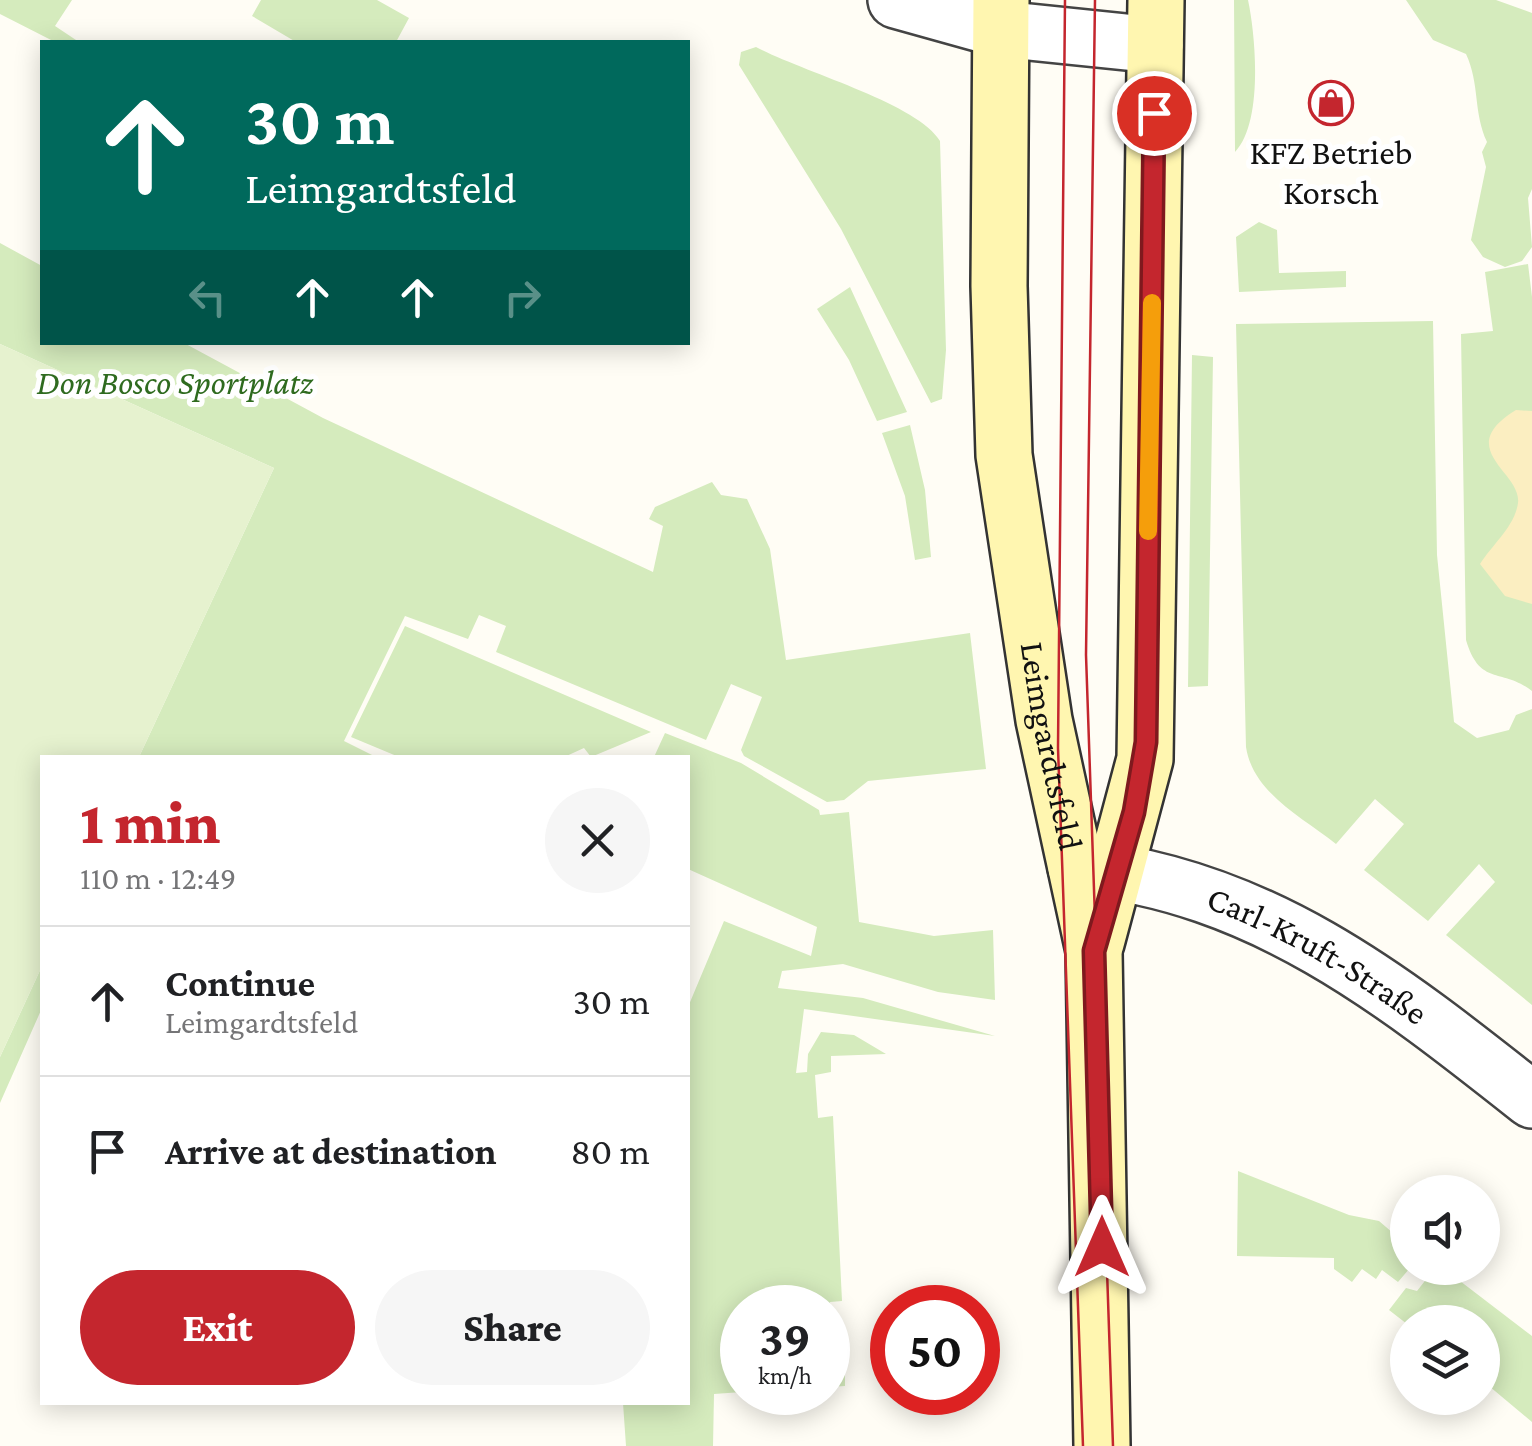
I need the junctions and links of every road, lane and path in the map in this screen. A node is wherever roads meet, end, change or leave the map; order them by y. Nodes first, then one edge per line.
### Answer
1 (896, 0) edge
2 (1000, 15) edge
3 (1156, 22) edge
4 (1096, 869) junction
5 (1532, 1100) edge
6 (1102, 1446) edge

1 - 2 street
2 - 3 street
2 - 4 main road, Leimgardtsfeld
3 - 4 main road, Leimgardtsfeld
4 - 5 street, Carl-Kruft-Straße
4 - 6 main road, Leimgardtsfeld

